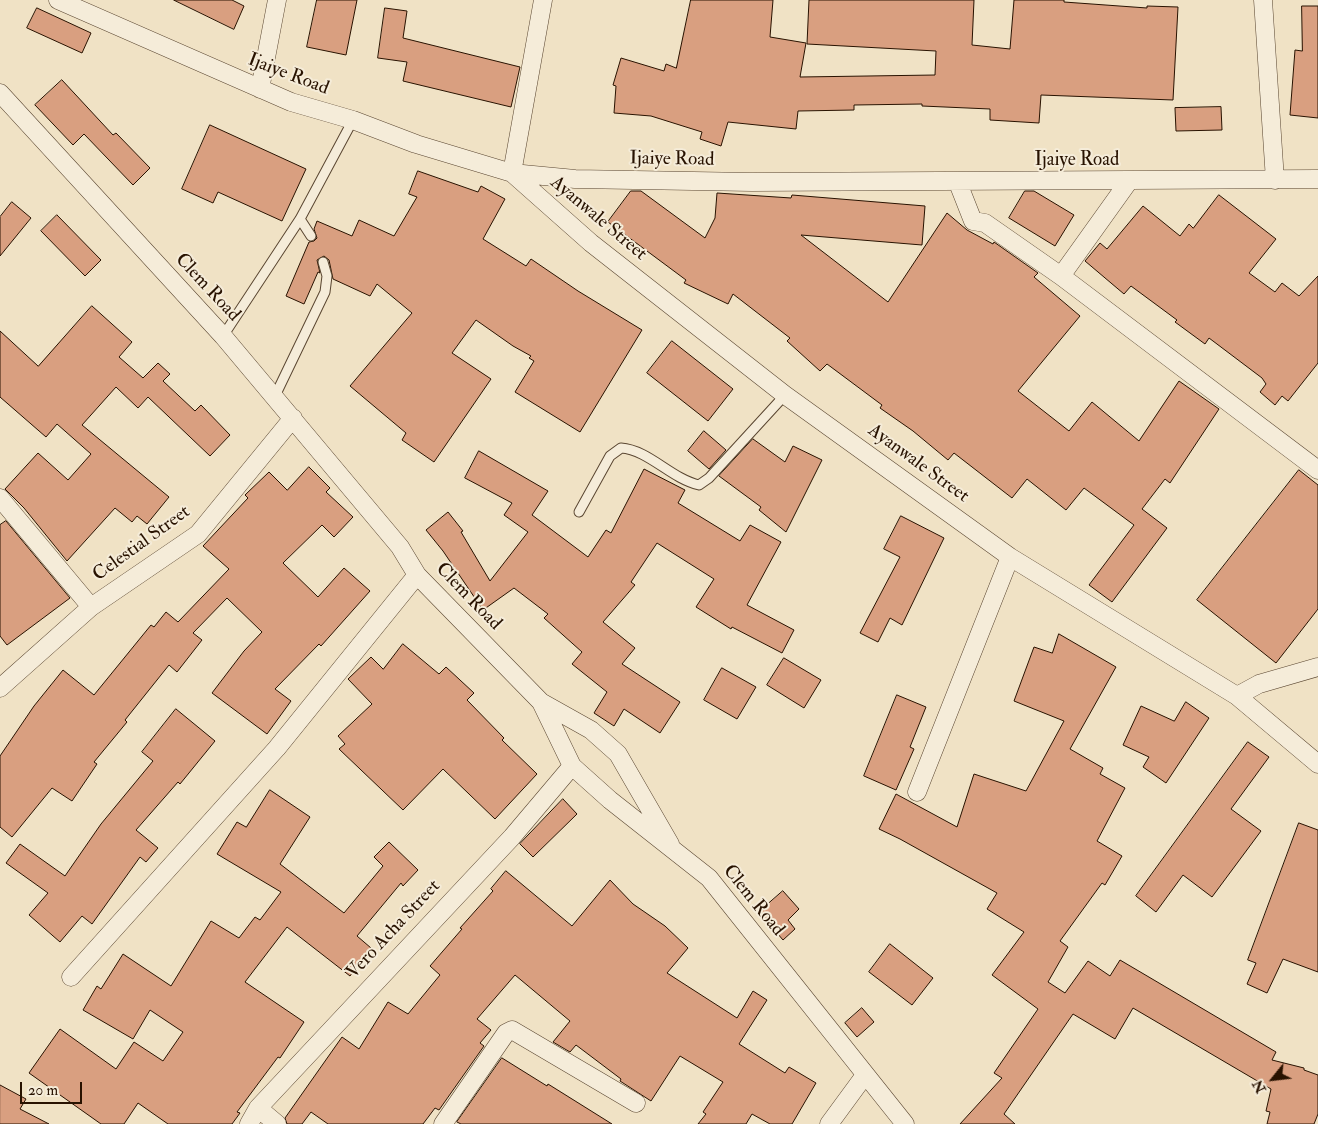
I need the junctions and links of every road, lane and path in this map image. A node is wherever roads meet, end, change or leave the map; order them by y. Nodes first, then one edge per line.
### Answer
1 (58, 0) edge
2 (277, 0) edge
3 (543, 0) edge
4 (1264, 0) edge
5 (260, 89) junction
6 (0, 93) edge
7 (353, 120) junction
8 (512, 173) junction
9 (1318, 179) edge
10 (1275, 180) junction
11 (1129, 181) junction
12 (958, 183) junction
13 (300, 219) junction
14 (311, 236) dead end
15 (323, 262) dead end
16 (1061, 276) junction
17 (223, 336) junction
18 (785, 394) junction
19 (275, 396) junction
20 (293, 418) junction
21 (1318, 470) edge
22 (0, 498) edge
23 (579, 512) dead end
24 (1010, 556) junction
25 (417, 575) junction
26 (91, 607) junction
27 (1318, 667) edge
28 (0, 688) edge
29 (1237, 696) junction
30 (541, 702) junction
31 (1318, 764) edge
32 (572, 766) junction
33 (918, 792) dead end
34 (674, 851) junction
35 (71, 977) dead end
36 (865, 1075) junction
37 (636, 1103) dead end
38 (258, 1108) junction
39 (249, 1124) edge
40 (277, 1124) edge
41 (443, 1124) edge
42 (829, 1124) edge
43 (905, 1124) edge

1 - 5 street, Ijaiye Road
2 - 5 street
3 - 8 street
4 - 10 street
5 - 7 street, Ijaiye Road
6 - 17 street, Clem Road
7 - 8 street, Ijaiye Road
7 - 13 lane
8 - 12 street, Ijaiye Road
8 - 18 street, Ayanwale Street
9 - 10 street, Ijaiye Road
10 - 11 street, Ijaiye Road
11 - 12 street, Ijaiye Road
11 - 16 street
12 - 16 street
13 - 14 lane
13 - 17 lane
15 - 19 lane
16 - 21 street
17 - 19 street, Clem Road
18 - 23 lane
18 - 24 street, Ayanwale Street
19 - 20 street, Clem Road
20 - 25 street, Clem Road
20 - 26 street, Celestial Street
22 - 26 street
24 - 29 street, Ayanwale Street
24 - 33 street
25 - 30 street, Clem Road
25 - 35 street
26 - 28 street, Celestial Street
27 - 29 street
29 - 31 street, Ayanwale Street
30 - 32 street, Clem Road
30 - 34 street
32 - 34 street, Clem Road
32 - 38 street, Vero Acha Street
34 - 36 street, Clem Road
36 - 42 street
36 - 43 street, Clem Road
37 - 41 street
38 - 39 street, Vero Acha Street
38 - 40 street

